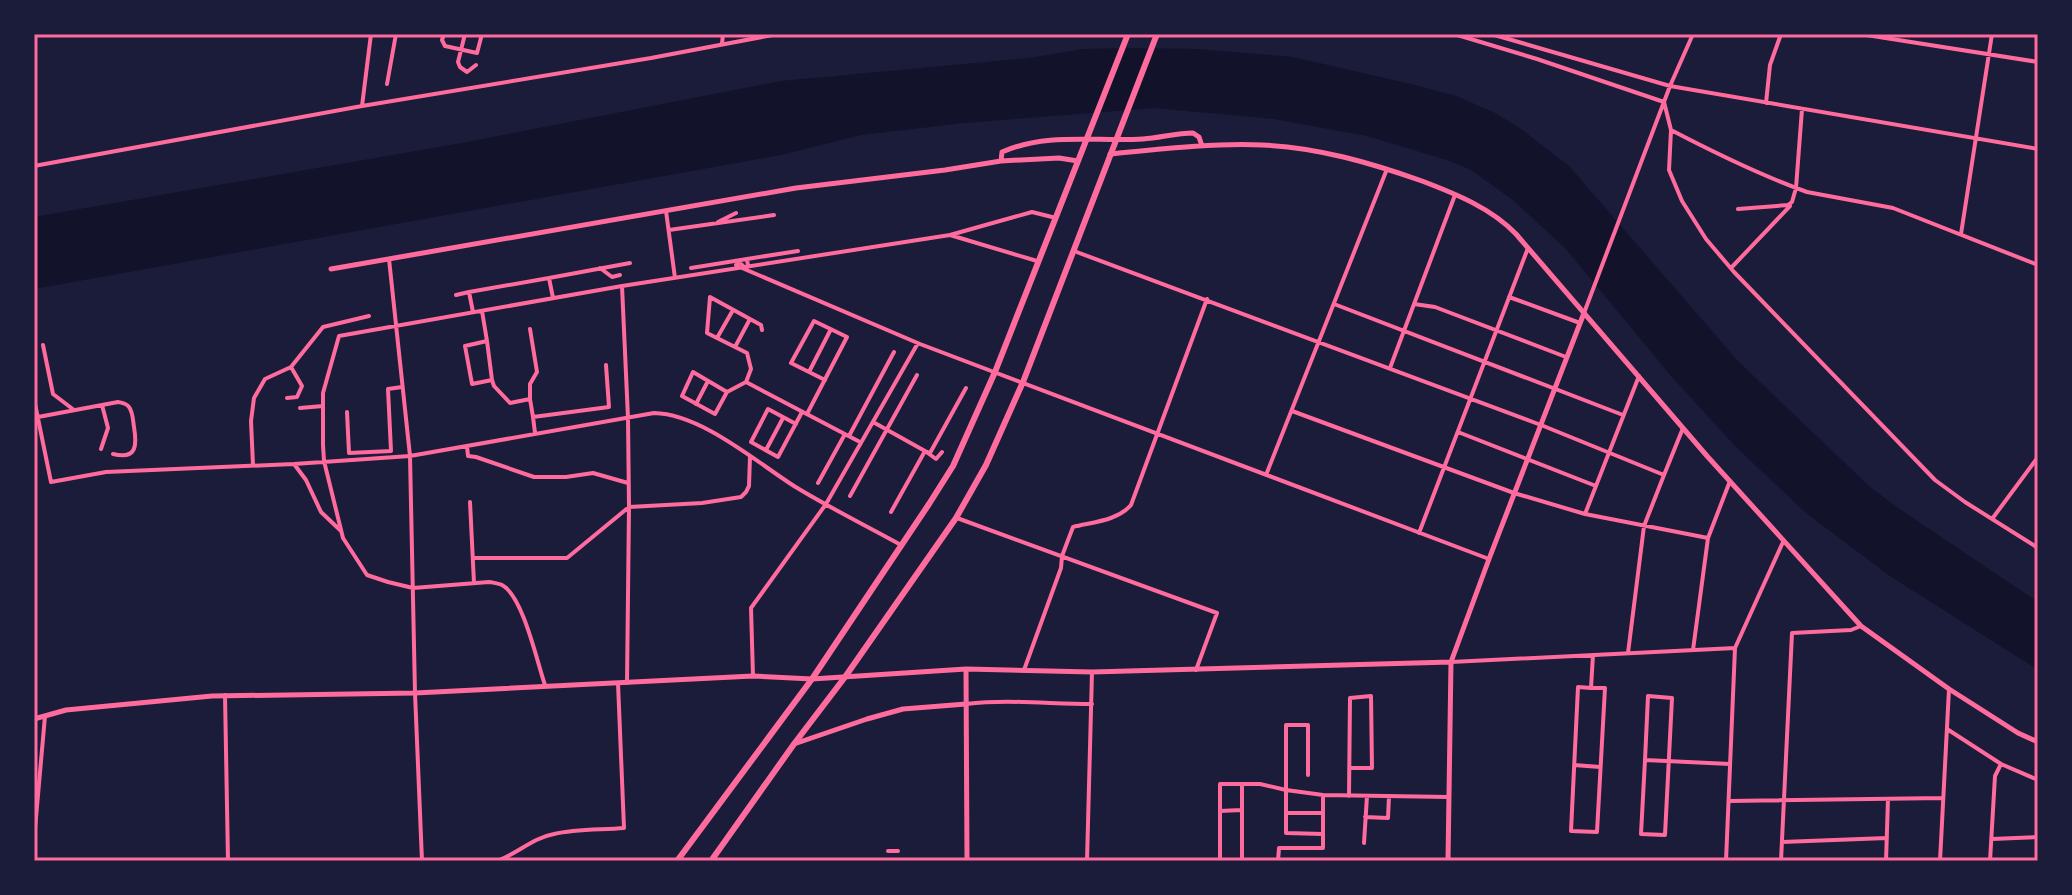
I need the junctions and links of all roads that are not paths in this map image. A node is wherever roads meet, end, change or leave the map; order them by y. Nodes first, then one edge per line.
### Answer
1 (371, 34) edge
2 (396, 34) edge
3 (444, 34) edge
4 (465, 34) edge
5 (482, 34) edge
6 (649, 34) edge
7 (656, 34) edge
8 (723, 34) edge
9 (778, 34) edge
10 (1128, 34) edge
11 (1157, 34) edge
12 (1454, 34) edge
13 (1491, 34) edge
14 (1693, 34) edge
15 (1781, 34) edge
16 (1860, 34) edge
17 (1992, 34) edge
18 (722, 44) junction
19 (461, 49) junction
20 (1989, 54) junction
21 (2038, 62) edge
22 (476, 65) dead end
23 (387, 84) dead end
24 (1670, 86) junction
25 (1664, 102) junction
26 (1766, 103) junction
27 (362, 106) junction
28 (1802, 109) junction
29 (1671, 130) junction
30 (1976, 139) junction
31 (1202, 146) junction
32 (2038, 149) edge
33 (1110, 154) junction
34 (1001, 161) junction
35 (1078, 161) junction
36 (34, 166) edge
37 (1387, 169) junction
38 (1796, 188) junction
39 (1455, 195) junction
40 (1791, 204) junction
41 (1738, 209) dead end
42 (666, 211) junction
43 (736, 213) dead end
44 (774, 215) dead end
45 (1056, 218) junction
46 (716, 223) junction
47 (669, 230) junction
48 (1961, 234) junction
49 (950, 235) junction
50 (1528, 248) junction
51 (798, 251) dead end
52 (1074, 251) junction
53 (389, 259) junction
54 (747, 259) junction
55 (1039, 262) junction
56 (630, 263) dead end
57 (2038, 265) edge
58 (742, 266) junction
59 (600, 268) junction
60 (691, 268) dead end
61 (1731, 268) junction
62 (331, 269) dead end
63 (620, 275) dead end
64 (549, 278) junction
65 (675, 278) junction
66 (622, 286) junction
67 (469, 292) junction
68 (456, 295) dead end
69 (1509, 297) junction
70 (553, 298) junction
71 (1207, 299) junction
72 (1334, 304) junction
73 (1414, 304) junction
74 (733, 310) junction
75 (482, 311) junction
76 (473, 312) junction
77 (1584, 313) junction
78 (369, 316) dead end
79 (750, 319) junction
80 (1580, 323) junction
81 (396, 326) junction
82 (530, 329) dead end
83 (831, 329) junction
84 (762, 330) dead end
85 (1497, 330) junction
86 (1404, 331) junction
87 (717, 338) junction
88 (487, 341) junction
89 (1319, 342) junction
90 (919, 343) junction
91 (43, 345) dead end
92 (735, 347) junction
93 (894, 352) dead end
94 (1567, 357) junction
95 (1485, 362) junction
96 (606, 365) dead end
97 (291, 367) junction
98 (1390, 369) junction
99 (809, 372) junction
100 (995, 372) junction
101 (917, 375) dead end
102 (1639, 376) junction
103 (492, 380) junction
104 (825, 380) junction
105 (708, 381) junction
106 (746, 382) junction
107 (1023, 382) junction
108 (402, 387) junction
109 (966, 388) dead end
110 (1555, 389) junction
111 (727, 392) junction
112 (287, 398) dead end
113 (34, 399) edge
114 (530, 399) junction
115 (1471, 399) junction
116 (696, 404) junction
117 (102, 405) junction
118 (323, 406) junction
119 (300, 408) dead end
120 (74, 410) junction
121 (1292, 411) junction
122 (347, 412) dead end
123 (805, 413) junction
124 (1623, 415) junction
125 (38, 417) junction
126 (533, 417) junction
127 (628, 418) junction
128 (783, 418) junction
129 (873, 422) junction
130 (796, 424) junction
131 (1541, 425) junction
132 (1683, 428) junction
133 (886, 430) junction
134 (1458, 432) junction
135 (535, 433) junction
136 (1158, 433) junction
137 (847, 435) junction
138 (861, 443) junction
139 (467, 446) junction
140 (101, 449) dead end
141 (766, 450) junction
142 (925, 451) junction
143 (942, 452) dead end
144 (1609, 452) junction
145 (113, 454) dead end
146 (410, 456) junction
147 (750, 456) junction
148 (2038, 457) edge
149 (1527, 459) junction
150 (324, 461) junction
151 (294, 464) junction
152 (253, 465) junction
153 (1444, 467) junction
154 (1266, 475) junction
155 (1664, 475) junction
156 (1730, 481) junction
157 (628, 483) junction
158 (818, 483) dead end
159 (1596, 486) junction
160 (1514, 493) junction
161 (850, 496) dead end
162 (470, 502) dead end
163 (826, 504) junction
164 (629, 507) junction
165 (891, 512) dead end
166 (1585, 514) junction
167 (956, 518) junction
168 (1991, 519) junction
169 (1644, 526) junction
170 (342, 531) junction
171 (1419, 533) junction
172 (1708, 538) junction
173 (1783, 542) junction
174 (901, 545) junction
175 (2038, 548) edge
176 (1062, 556) junction
177 (473, 558) junction
178 (1489, 559) junction
179 (474, 583) junction
180 (413, 588) junction
181 (1861, 626) junction
182 (1735, 648) junction
183 (1693, 650) junction
184 (1628, 653) junction
185 (1593, 655) junction
186 (1451, 662) junction
187 (966, 669) junction
188 (1023, 670) junction
189 (1196, 670) junction
190 (1092, 672) junction
191 (753, 676) junction
192 (845, 677) junction
193 (812, 679) junction
194 (618, 683) junction
195 (627, 683) junction
196 (545, 685) junction
197 (1591, 688) junction
198 (1949, 689) junction
199 (415, 693) junction
200 (225, 695) junction
201 (966, 704) junction
202 (1092, 704) junction
203 (45, 716) junction
204 (34, 719) edge
205 (1947, 729) junction
206 (821, 735) junction
207 (830, 739) dead end
208 (2038, 742) edge
209 (794, 744) junction
210 (1645, 760) junction
211 (1669, 761) junction
212 (1730, 764) junction
213 (2001, 764) junction
214 (1574, 765) junction
215 (1601, 767) junction
216 (1349, 768) junction
217 (1308, 775) dead end
218 (2038, 780) edge
219 (1242, 784) junction
220 (1286, 790) junction
221 (1323, 795) junction
222 (1349, 796) junction
223 (1367, 796) junction
224 (1389, 796) junction
225 (1449, 797) junction
226 (1943, 798) junction
227 (1888, 799) junction
228 (1784, 800) junction
229 (1729, 801) junction
230 (1242, 810) junction
231 (1220, 811) junction
232 (1286, 813) junction
233 (1323, 813) junction
234 (1365, 817) junction
235 (1323, 834) junction
236 (2038, 837) edge
237 (1887, 838) junction
238 (1992, 839) junction
239 (34, 840) edge
240 (1782, 842) junction
241 (1364, 843) dead end
242 (888, 851) dead end
243 (898, 851) dead end
244 (228, 861) edge
245 (422, 861) edge
246 (496, 861) edge
247 (677, 861) edge
248 (711, 861) edge
249 (967, 861) edge
250 (1087, 861) edge
251 (1220, 861) edge
252 (1242, 861) edge
253 (1278, 861) edge
254 (1448, 861) edge
255 (1726, 861) edge
256 (1781, 861) edge
257 (1886, 861) edge
258 (1940, 861) edge
259 (1990, 861) edge

1 - 27 street
2 - 23 street
3 - 19 street
4 - 19 street
5 - 19 street
6 - 7 street
8 - 18 street
9 - 18 street
10 - 35 main road
11 - 33 main road
12 - 25 street
13 - 24 street
14 - 24 street
15 - 26 street
16 - 20 street
17 - 20 street
18 - 27 street
19 - 22 street
20 - 21 street
20 - 30 street
24 - 25 street
24 - 26 street
25 - 29 street
25 - 77 street
26 - 28 street
27 - 36 street
28 - 30 street
28 - 38 street
29 - 38 street
29 - 61 street
30 - 32 street
30 - 48 street
31 - 33 street
31 - 34 street
31 - 37 street
33 - 52 main road
34 - 35 street
34 - 42 street
35 - 45 main road
37 - 39 street
37 - 72 street
38 - 40 street
38 - 48 street
39 - 50 street
39 - 73 street
40 - 41 street
40 - 61 street
42 - 47 street
42 - 53 street
43 - 46 street
44 - 46 street
45 - 49 street
45 - 55 main road
46 - 47 street
47 - 65 street
48 - 57 street
49 - 55 street
49 - 58 street
50 - 69 street
50 - 77 street
51 - 54 street
52 - 71 street
52 - 107 main road
53 - 62 street
53 - 81 street
54 - 58 street
54 - 60 street
55 - 100 main road
56 - 59 street
58 - 65 street
58 - 90 street
59 - 63 street
59 - 64 street
61 - 168 street
64 - 67 street
64 - 70 street
65 - 66 street
66 - 70 street
66 - 127 street
67 - 68 street
67 - 76 street
69 - 80 street
69 - 85 street
70 - 75 street
71 - 89 street
71 - 136 street
72 - 86 street
72 - 89 street
73 - 85 street
73 - 86 street
74 - 79 street
74 - 87 street
74 - 87 street
75 - 76 street
75 - 88 street
76 - 81 street
77 - 80 street
77 - 102 street
78 - 97 street
79 - 84 street
79 - 92 street
80 - 94 street
81 - 108 street
81 - 118 street
82 - 114 street
83 - 99 street
83 - 99 street
83 - 104 street
85 - 94 street
85 - 95 street
86 - 95 street
86 - 98 street
87 - 92 street
88 - 103 street
88 - 103 street
89 - 98 street
89 - 121 street
90 - 100 street
90 - 129 street
91 - 120 street
92 - 106 street
93 - 137 street
94 - 110 street
95 - 110 street
95 - 115 street
96 - 126 street
97 - 112 street
97 - 152 street
98 - 115 street
99 - 104 street
100 - 107 street
100 - 174 main road
101 - 133 street
102 - 124 street
102 - 132 street
103 - 114 street
104 - 123 street
105 - 111 street
105 - 116 street
105 - 116 street
106 - 111 street
106 - 123 street
107 - 136 street
107 - 167 main road
108 - 122 street
108 - 146 street
109 - 142 street
110 - 124 street
110 - 131 street
111 - 116 street
113 - 125 street
114 - 126 street
115 - 131 street
115 - 134 street
117 - 120 street
117 - 140 street
117 - 145 street
118 - 119 street
118 - 150 street
120 - 125 street
121 - 153 street
121 - 154 street
123 - 130 street
123 - 137 street
124 - 144 street
125 - 152 street
126 - 135 street
127 - 135 street
127 - 147 street
127 - 157 street
128 - 130 street
128 - 141 street
128 - 141 street
129 - 133 street
129 - 138 street
130 - 141 street
131 - 144 street
131 - 149 street
132 - 155 street
132 - 156 street
133 - 142 street
133 - 161 street
134 - 149 street
134 - 153 street
135 - 139 street
136 - 154 street
136 - 176 street
137 - 138 street
137 - 158 street
138 - 163 street
139 - 146 street
139 - 157 street
142 - 143 street
142 - 165 street
144 - 155 street
144 - 159 street
146 - 150 street
146 - 180 street
147 - 163 street
147 - 164 street
148 - 168 street
149 - 159 street
149 - 160 street
150 - 151 street
150 - 170 street
151 - 152 street
151 - 170 street
153 - 160 street
153 - 171 street
154 - 171 street
155 - 169 street
156 - 172 street
156 - 173 street
157 - 164 street
159 - 166 street
160 - 166 street
160 - 178 street
162 - 177 street
163 - 174 street
163 - 191 street
164 - 177 street
164 - 195 street
166 - 169 street
167 - 176 street
167 - 192 main road
168 - 175 street
169 - 172 street
169 - 184 street
170 - 180 street
171 - 178 street
172 - 183 street
173 - 181 street
173 - 182 street
174 - 193 main road
176 - 188 street
176 - 189 street
177 - 179 street
178 - 186 street
179 - 180 street
179 - 196 street
180 - 199 street
181 - 198 street
181 - 228 street
182 - 183 street
182 - 212 street
183 - 184 street
184 - 185 street
185 - 186 street
185 - 197 street
186 - 189 street
186 - 225 street
187 - 188 street
187 - 192 street
187 - 201 street
188 - 190 street
189 - 190 street
190 - 202 street
191 - 193 street
191 - 195 street
192 - 193 street
192 - 209 main road
193 - 247 main road
194 - 195 street
194 - 196 street
194 - 246 street
196 - 199 street
197 - 214 street
197 - 215 street
198 - 205 street
198 - 208 street
199 - 200 street
199 - 245 street
200 - 203 street
200 - 244 street
201 - 202 street
201 - 206 street
201 - 249 street
202 - 250 street
203 - 204 street
203 - 239 street
205 - 213 street
205 - 226 street
206 - 207 street
206 - 209 street
209 - 248 main road
210 - 211 street
210 - 211 street
210 - 211 street
211 - 212 street
212 - 229 street
213 - 218 street
213 - 238 street
214 - 215 street
214 - 215 street
216 - 216 street
216 - 222 street
217 - 220 street
219 - 220 street
219 - 230 street
219 - 231 street
220 - 221 street
220 - 232 street
221 - 222 street
221 - 233 street
222 - 223 street
223 - 224 street
223 - 234 street
224 - 225 street
224 - 234 street
225 - 254 street
226 - 227 street
226 - 258 street
227 - 228 street
227 - 237 street
228 - 229 street
228 - 240 street
229 - 255 street
230 - 231 street
230 - 252 street
231 - 251 street
232 - 233 street
232 - 235 street
233 - 235 street
234 - 241 street
235 - 253 street
236 - 238 street
237 - 240 street
237 - 257 street
238 - 259 street
240 - 256 street
242 - 243 street

